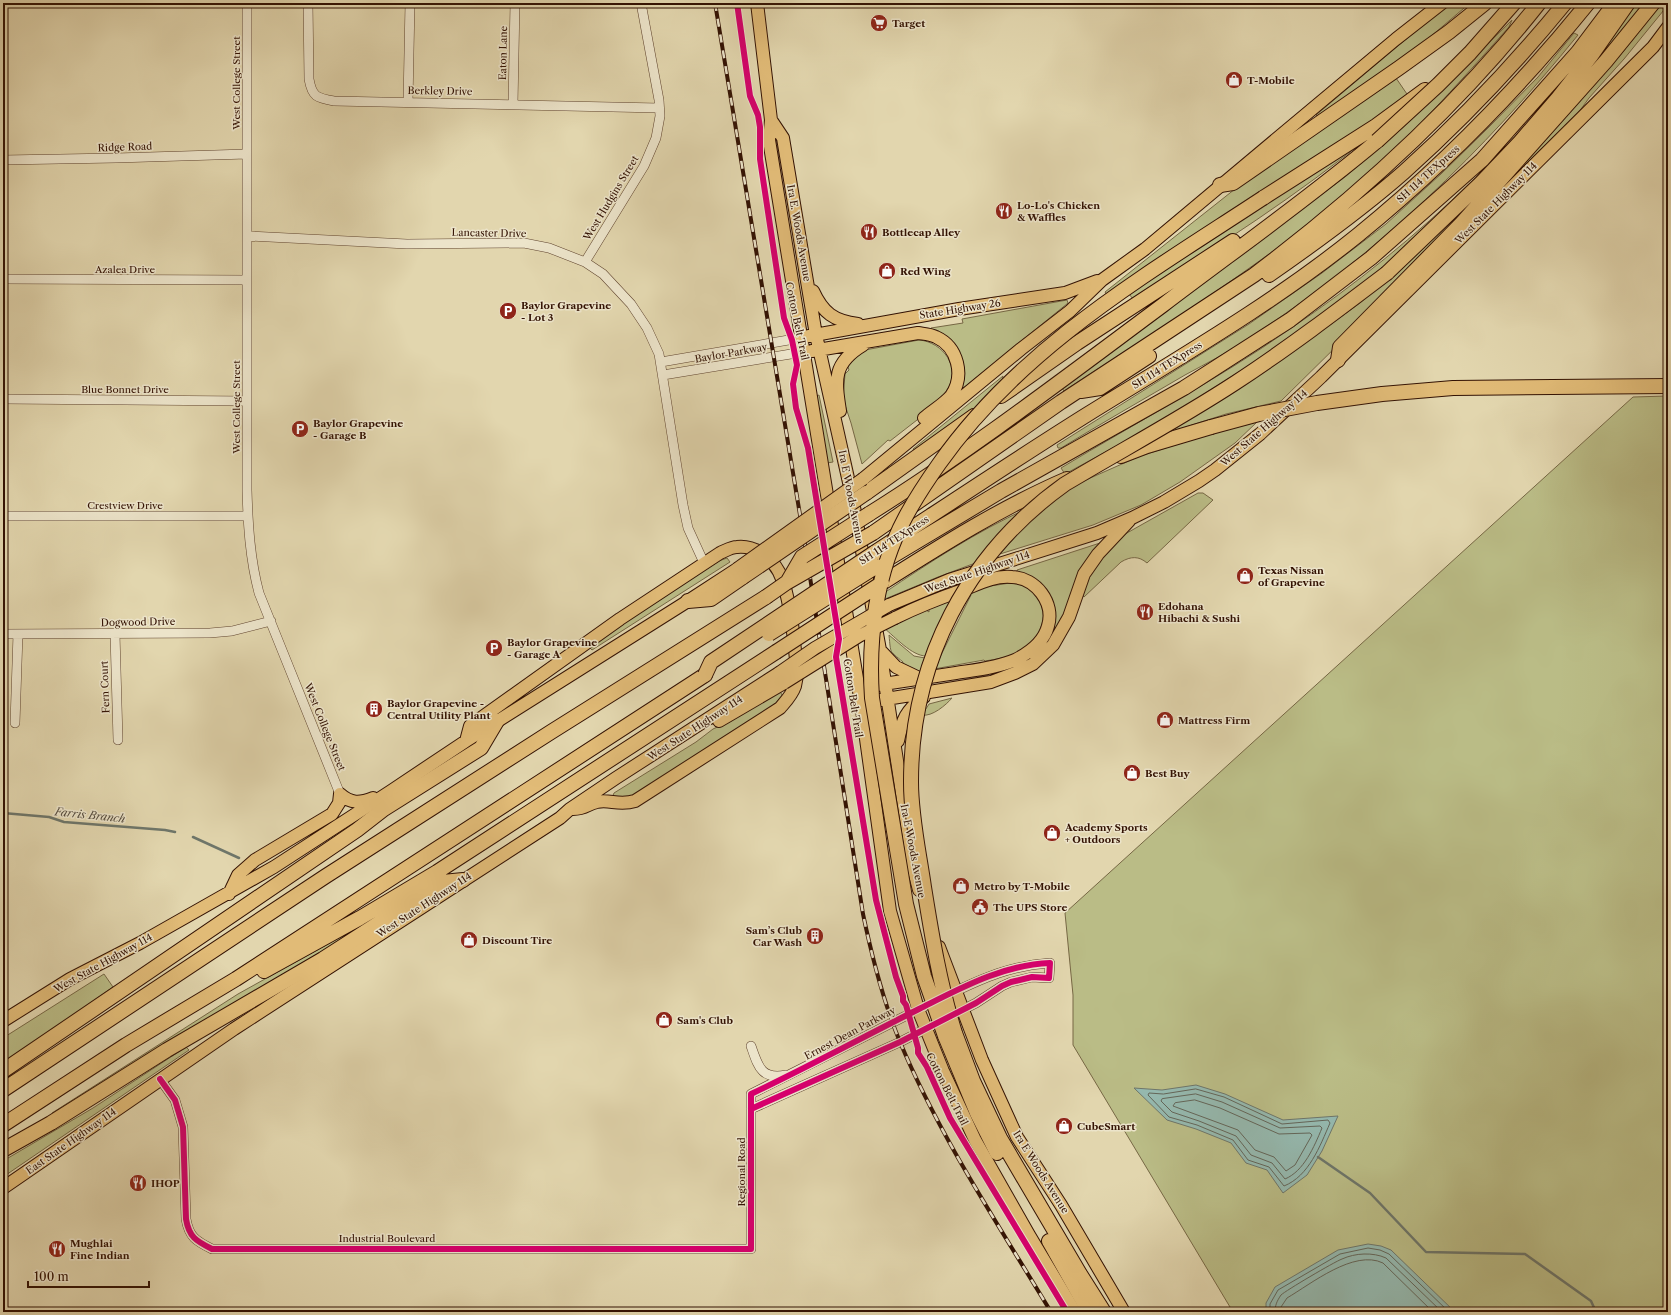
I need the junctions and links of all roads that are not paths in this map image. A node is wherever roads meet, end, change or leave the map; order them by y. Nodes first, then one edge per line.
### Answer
1 (247, 3) edge
2 (308, 3) edge
3 (410, 3) edge
4 (515, 3) edge
5 (641, 3) edge
6 (757, 3) edge
7 (1442, 3) edge
8 (1485, 3) edge
9 (1514, 3) edge
10 (1519, 3) edge
11 (1539, 3) edge
12 (1565, 3) edge
13 (1588, 3) edge
14 (1615, 3) edge
15 (1628, 3) edge
16 (1653, 3) edge
17 (1668, 27) edge
18 (408, 102) junction
19 (513, 104) junction
20 (659, 108) junction
21 (771, 120) junction
22 (247, 154) junction
23 (3, 160) edge
24 (1220, 185) junction
25 (1278, 219) junction
26 (247, 236) junction
27 (585, 262) junction
28 (3, 280) edge
29 (247, 280) junction
30 (1102, 280) junction
31 (808, 282) junction
32 (865, 325) junction
33 (816, 335) junction
34 (800, 338) junction
35 (867, 342) junction
36 (819, 349) junction
37 (803, 352) junction
38 (1338, 360) junction
39 (661, 362) junction
40 (663, 376) junction
41 (1668, 386) edge
42 (1076, 392) junction
43 (3, 399) edge
44 (247, 401) junction
45 (846, 471) junction
46 (866, 477) junction
47 (3, 516) edge
48 (248, 516) junction
49 (1132, 518) junction
50 (876, 559) junction
51 (704, 563) junction
52 (740, 573) junction
53 (786, 583) junction
54 (688, 601) joint
55 (271, 621) junction
56 (3, 634) edge
57 (18, 634) junction
58 (115, 634) junction
59 (880, 650) junction
60 (782, 678) junction
61 (921, 679) junction
62 (885, 684) junction
63 (858, 688) junction
64 (928, 693) junction
65 (888, 699) junction
66 (861, 703) junction
67 (497, 721) junction
68 (15, 723) dead end
69 (118, 740) dead end
70 (466, 741) junction
71 (896, 754) junction
72 (392, 791) junction
73 (340, 794) junction
74 (570, 808) junction
75 (463, 880) junction
76 (229, 894) junction
77 (236, 979) junction
78 (955, 991) junction
79 (918, 1009) junction
80 (962, 1010) junction
81 (3, 1021) edge
82 (926, 1029) junction
83 (950, 1034) junction
84 (751, 1046) dead end
85 (818, 1061) junction
86 (3, 1071) edge
87 (796, 1073) junction
88 (824, 1076) junction
89 (160, 1079) junction
90 (3, 1090) edge
91 (139, 1093) joint
92 (751, 1094) joint
93 (751, 1109) junction
94 (3, 1125) edge
95 (3, 1150) edge
96 (3, 1188) edge
97 (751, 1249) joint
98 (1076, 1312) edge
99 (1089, 1312) edge
100 (1104, 1312) edge
101 (1124, 1312) edge

1 - 22 street, West College Street
2 - 18 street, Berkley Drive
3 - 18 street
4 - 19 street, Eaton Lane
5 - 20 street, West Hudgins Street
6 - 21 main road, Ira E. Woods Avenue
7 - 24 main road
8 - 24 highway
9 - 25 highway, bridge
10 - 83 highway, bridge
11 - 42 highway
12 - 42 highway, SH 114 TEXpress
13 - 50 highway, SH 114 TEXpress
14 - 50 highway
15 - 83 highway, bridge
16 - 38 highway
17 - 38 main road, West State Highway 114
18 - 19 street, Berkley Drive
19 - 20 street, Berkley Drive
20 - 27 street, West Hudgins Street
21 - 31 main road, Ira E. Woods Avenue
21 - 34 main road, Ira E. Woods Avenue
22 - 23 street, Ridge Road
22 - 26 street, West College Street
24 - 30 main road
25 - 52 highway, bridge
25 - 53 highway, bridge
26 - 27 street, Lancaster Drive
26 - 29 street, West College Street
27 - 39 street, Lancaster Drive
28 - 29 street, Azalea Drive
29 - 44 street, West College Street
30 - 32 main road, State Highway 26
30 - 46 main road
31 - 32 main road
31 - 33 main road, Ira E. Woods Avenue
32 - 33 main road, State Highway 26
33 - 34 main road, State Highway 26
33 - 36 main road, Ira E. Woods Avenue
34 - 37 main road, Ira E. Woods Avenue
34 - 39 street, Baylor Parkway
35 - 36 main road
35 - 45 main road
35 - 46 main road
36 - 37 main road
36 - 45 main road, Ira E Woods Avenue
37 - 40 street, Baylor Parkway
37 - 63 main road
38 - 49 main road, West State Highway 114
39 - 40 street, Lancaster Drive
40 - 51 street, Lancaster Drive
41 - 77 highway, bridge
42 - 53 highway, bridge
43 - 44 street, Blue Bonnet Drive
44 - 48 street, West College Street
45 - 59 main road, Ira E Woods Avenue
46 - 52 main road, bridge
47 - 48 street, Crestview Drive
48 - 55 street, West College Street
49 - 60 main road, West State Highway 114, bridge
49 - 64 main road
50 - 77 highway, bridge
51 - 70 main road
51 - 74 main road
52 - 54 highway
53 - 90 highway, bridge
54 - 67 main road, West State Highway 114
55 - 58 street, Dogwood Drive
55 - 73 street, West College Street
56 - 57 street, Dogwood Drive
57 - 58 street, Dogwood Drive
57 - 68 street
58 - 69 street, Fern Court
59 - 61 main road
59 - 62 main road, Ira E Woods Avenue
60 - 61 main road, bridge
60 - 74 main road, West State Highway 114
61 - 62 main road
62 - 63 main road
62 - 65 main road, Ira E Woods Avenue
63 - 66 main road
64 - 65 main road
64 - 71 main road
65 - 66 main road
65 - 71 main road, Ira E Woods Avenue
66 - 79 main road
67 - 70 main road, West State Highway 114
67 - 86 highway
70 - 72 main road, West State Highway 114
71 - 78 main road, Ira E Woods Avenue
72 - 73 main road
72 - 76 main road, West State Highway 114
73 - 76 main road
74 - 75 main road, West State Highway 114
75 - 89 main road, West State Highway 114
75 - 95 highway
76 - 81 main road, West State Highway 114
77 - 94 highway
78 - 79 street, Ernest Dean Parkway
78 - 80 main road, Ira E Woods Avenue
78 - 80 street, Ernest Dean Parkway
79 - 82 main road
79 - 85 street, Ernest Dean Parkway
80 - 82 street
80 - 101 main road, Ira E Woods Avenue
82 - 88 street
82 - 98 main road
83 - 99 highway
83 - 100 highway
84 - 87 street
85 - 87 street, Ernest Dean Parkway
85 - 88 street
87 - 92 street, Ernest Dean Parkway
88 - 93 street
89 - 91 main road, West State Highway 114
89 - 97 street, Industrial Boulevard
91 - 96 main road, East State Highway 114
92 - 93 street, Regional Road
93 - 97 street, Regional Road

